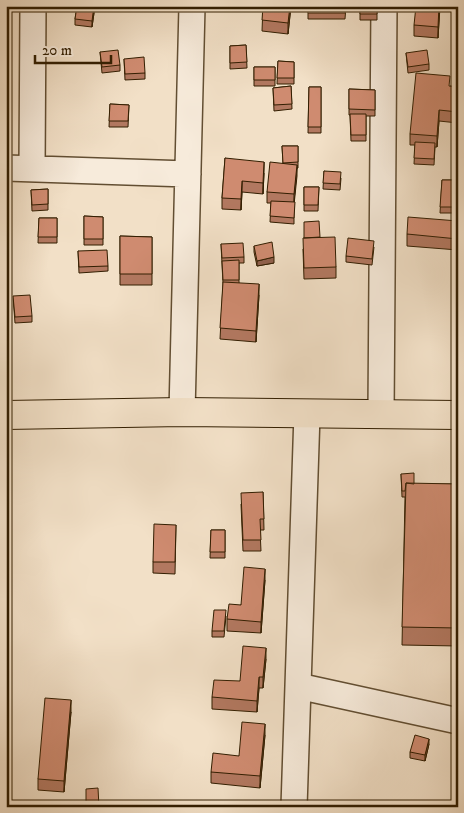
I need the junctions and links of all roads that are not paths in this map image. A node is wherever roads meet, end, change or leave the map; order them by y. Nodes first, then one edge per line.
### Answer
1 (33, 6) edge
2 (192, 6) edge
3 (384, 6) edge
4 (6, 168) edge
5 (32, 169) junction
6 (188, 174) junction
7 (182, 412) junction
8 (307, 414) junction
9 (381, 414) junction
10 (6, 415) edge
11 (458, 415) edge
12 (298, 686) junction
13 (458, 722) edge
14 (294, 807) edge

1 - 5 street
2 - 6 street
3 - 9 street
4 - 5 street
5 - 6 street
6 - 7 street
7 - 8 main road
7 - 10 main road
8 - 9 main road
8 - 12 street
9 - 11 main road
12 - 13 street
12 - 14 street

